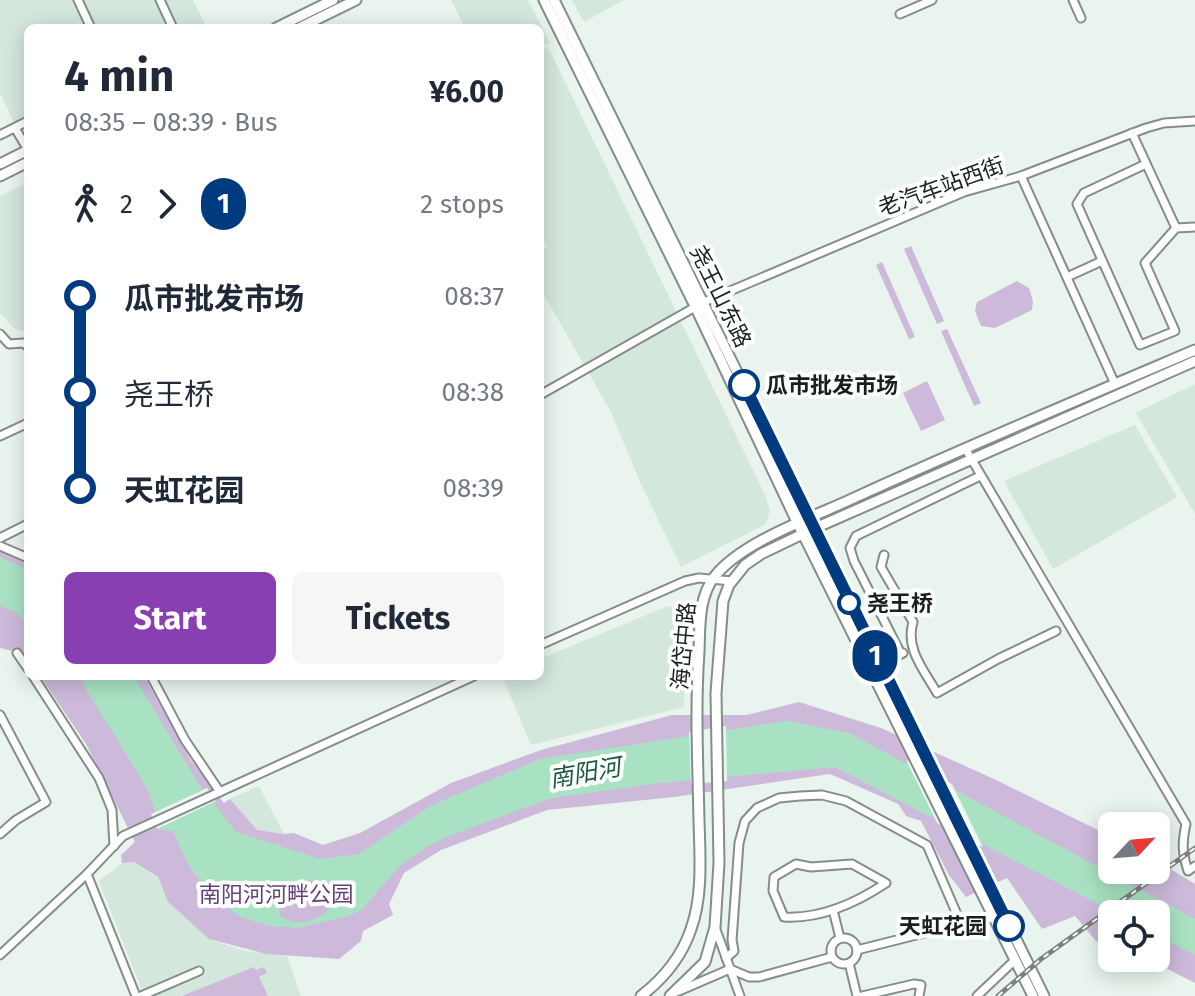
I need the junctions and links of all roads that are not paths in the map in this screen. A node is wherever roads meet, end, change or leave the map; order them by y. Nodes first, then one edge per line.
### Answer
1 (78, 0) edge
2 (160, 0) edge
3 (333, 0) edge
4 (356, 0) edge
5 (544, 0) edge
6 (554, 0) edge
7 (932, 0) edge
8 (1073, 0) edge
9 (900, 14) dead end
10 (1081, 18) dead end
11 (89, 24) edge
12 (171, 24) edge
13 (284, 24) edge
14 (307, 24) edge
15 (1195, 121) edge
16 (24, 123) edge
17 (15, 128) junction
18 (1132, 133) junction
19 (0, 135) edge
20 (24, 143) edge
21 (24, 152) edge
22 (0, 164) edge
23 (24, 164) edge
24 (1146, 164) junction
25 (0, 176) edge
26 (1021, 176) junction
27 (1195, 227) edge
28 (1176, 228) junction
29 (1102, 261) junction
30 (1067, 277) junction
31 (700, 304) junction
32 (0, 334) edge
33 (24, 343) edge
34 (9, 344) junction
35 (0, 348) edge
36 (1195, 350) edge
37 (1195, 361) edge
38 (1115, 384) junction
39 (544, 393) edge
40 (24, 425) edge
41 (0, 436) edge
42 (965, 448) junction
43 (970, 459) junction
44 (980, 476) junction
45 (798, 524) junction
46 (24, 525) edge
47 (809, 527) junction
48 (1, 534) edge
49 (0, 546) edge
50 (884, 555) dead end
51 (24, 556) edge
52 (714, 578) junction
53 (732, 581) junction
54 (1056, 631) dead end
55 (544, 643) edge
56 (912, 649) junction
57 (17, 653) dead end
58 (901, 654) junction
59 (24, 663) edge
60 (879, 670) junction
61 (36, 680) edge
62 (153, 680) edge
63 (465, 680) edge
64 (0, 715) edge
65 (9, 731) junction
66 (0, 736) edge
67 (217, 793) junction
68 (0, 834) edge
69 (114, 846) junction
70 (1192, 868) edge
71 (87, 874) junction
72 (991, 901) junction
73 (833, 910) junction
74 (994, 917) junction
75 (959, 919) junction
76 (715, 927) junction
77 (840, 938) junction
78 (857, 950) junction
79 (0, 955) edge
80 (832, 957) junction
81 (726, 958) junction
82 (1015, 960) junction
83 (849, 963) junction
84 (730, 969) junction
85 (199, 971) dead end
86 (673, 994) edge
87 (139, 996) edge
88 (641, 996) edge
89 (740, 996) edge
90 (859, 996) edge
91 (919, 996) edge
92 (977, 996) edge
93 (1033, 996) edge
94 (1044, 996) edge

1 - 11 street
2 - 12 street
3 - 13 main road
4 - 14 main road
5 - 31 main road, 尧王山东路
6 - 31 main road, 尧王山东路
7 - 9 street
8 - 10 street
15 - 18 street, 老汽车站西街
16 - 17 street
17 - 19 street
17 - 20 street
18 - 24 street
18 - 26 street, 老汽车站西街
21 - 22 main road
23 - 25 main road
24 - 28 street
24 - 29 street
26 - 30 street
26 - 31 street, 老汽车站西街
27 - 28 street
28 - 29 street
29 - 30 street
30 - 38 street
31 - 39 street, 老汽车站西街
31 - 45 main road, 尧王山东路
31 - 47 main road, 尧王山东路
32 - 34 street
33 - 34 street
34 - 35 street
36 - 38 main road
37 - 43 main road
38 - 42 main road
40 - 41 street
42 - 43 street
42 - 47 main road
43 - 44 street
43 - 47 main road
44 - 58 street
44 - 70 street
45 - 47 main road, 尧王山东路
45 - 52 main road, 海岱中路
46 - 48 street
47 - 53 main road
47 - 60 main road, 尧王山东路
49 - 51 street
50 - 56 street
52 - 53 street
52 - 55 street
52 - 88 main road, 海岱中路
53 - 76 main road, 海岱中路
54 - 56 street
56 - 58 street
57 - 59 street
58 - 60 street
60 - 72 main road, 尧王山东路
61 - 69 street
62 - 67 street
63 - 67 street
64 - 65 street
65 - 66 street
65 - 68 street
67 - 69 street
69 - 71 street
71 - 79 street
71 - 87 street
72 - 74 main road, 尧王山东路
72 - 94 main road, 尧王山东路
73 - 73 street
73 - 77 street
74 - 75 street
74 - 82 main road, 尧王山东路
75 - 78 street
75 - 81 street
76 - 81 street
76 - 86 main road, 海岱中路
77 - 78 street
77 - 80 street
78 - 83 street
80 - 83 street
80 - 84 street
81 - 84 street
82 - 92 street
82 - 93 main road, 尧王山东路
83 - 90 street
84 - 86 street
84 - 89 street
85 - 87 street
90 - 91 street

